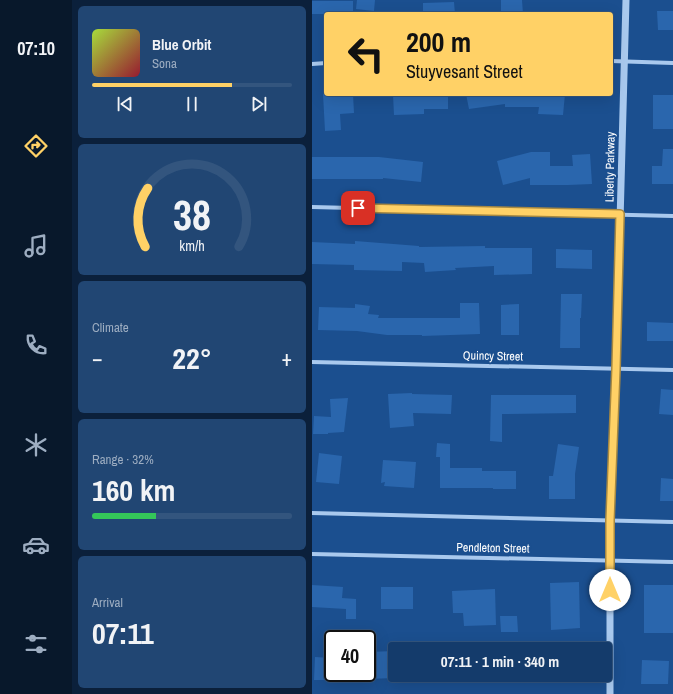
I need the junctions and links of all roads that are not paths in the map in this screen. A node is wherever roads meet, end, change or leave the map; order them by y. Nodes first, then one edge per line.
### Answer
1 (626, 0) edge
2 (613, 61) edge
3 (624, 61) junction
4 (673, 63) edge
5 (312, 64) edge
6 (324, 64) edge
7 (312, 207) edge
8 (620, 214) junction
9 (673, 216) edge
10 (312, 362) edge
11 (616, 369) junction
12 (673, 370) edge
13 (312, 513) edge
14 (610, 520) junction
15 (673, 522) edge
16 (312, 554) edge
17 (610, 560) junction
18 (673, 562) edge
19 (610, 694) edge

1 - 3 street, Liberty Parkway
2 - 3 street
3 - 4 street
3 - 8 street, Liberty Parkway
5 - 6 street
7 - 8 street
8 - 9 street
8 - 11 street, Liberty Parkway
10 - 11 street, Quincy Street
11 - 12 street, Quincy Street
11 - 14 street, Liberty Parkway
13 - 14 street
14 - 15 street
14 - 17 street, Liberty Parkway
16 - 17 street, Pendleton Street
17 - 18 street, Pendleton Street
17 - 19 street, Liberty Parkway

